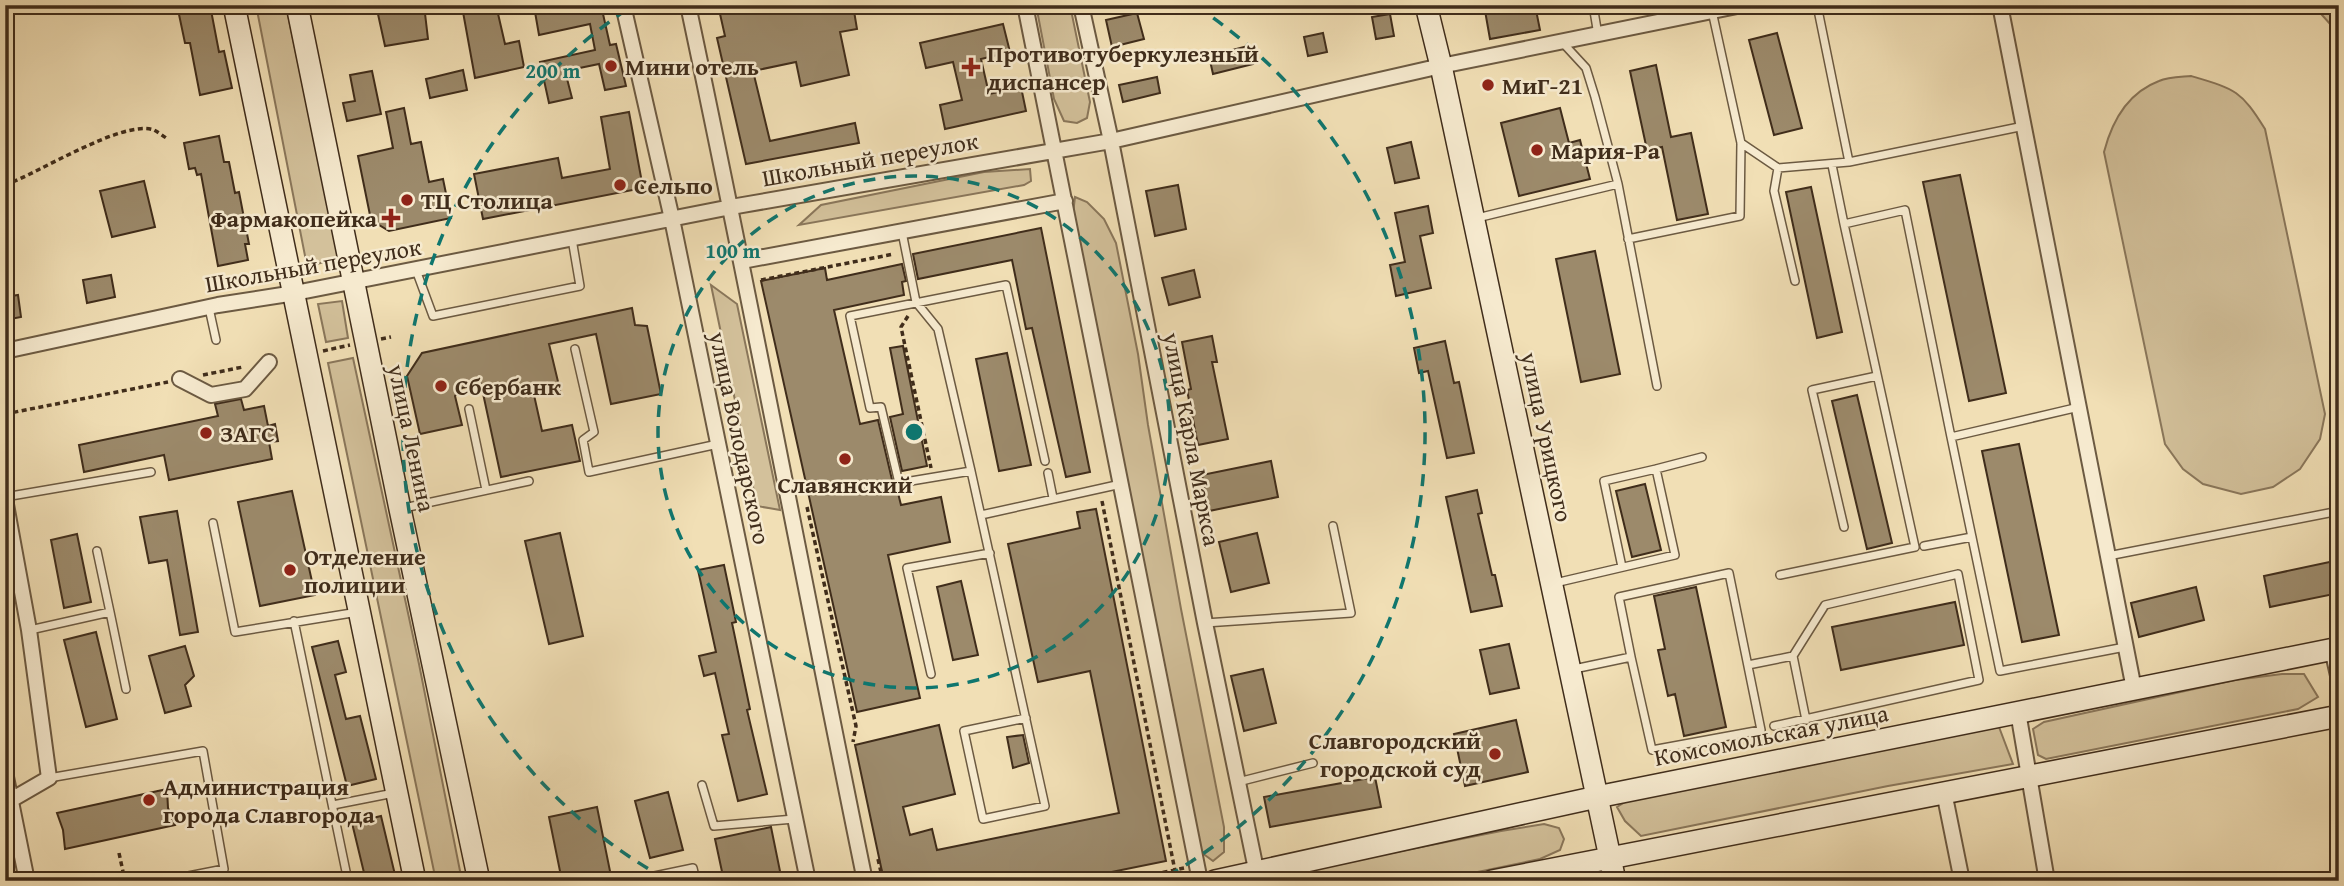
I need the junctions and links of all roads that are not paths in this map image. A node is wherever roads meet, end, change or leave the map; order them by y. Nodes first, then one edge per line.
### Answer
1 (234, 5) edge
2 (298, 5) edge
3 (623, 5) edge
4 (688, 5) edge
5 (1026, 5) edge
6 (1081, 5) edge
7 (1426, 5) edge
8 (1593, 5) edge
9 (1742, 5) edge
10 (1817, 5) edge
11 (2000, 5) edge
12 (1712, 12) junction
13 (1598, 35) junction
14 (1562, 41) junction
15 (1441, 66) junction
16 (2024, 126) junction
17 (1111, 141) junction
18 (1741, 144) junction
19 (1055, 150) junction
20 (1849, 162) junction
21 (1832, 165) junction
22 (1778, 168) junction
23 (1618, 184) junction
24 (1065, 201) junction
25 (731, 207) junction
26 (672, 219) junction
27 (1473, 219) junction
28 (1844, 224) junction
29 (902, 231) junction
30 (572, 238) junction
31 (1629, 239) junction
32 (742, 261) junction
33 (416, 269) junction
34 (353, 281) junction
35 (1795, 281) dead end
36 (295, 293) junction
37 (916, 302) junction
38 (209, 307) junction
39 (216, 340) dead end
40 (575, 349) dead end
41 (5, 351) edge
42 (269, 362) dead end
43 (1877, 376) junction
44 (180, 379) dead end
45 (1657, 386) dead end
46 (2079, 406) junction
47 (469, 409) dead end
48 (1951, 437) junction
49 (719, 444) junction
50 (1702, 457) dead end
51 (1045, 461) dead end
52 (1656, 468) junction
53 (971, 471) junction
54 (151, 472) dead end
55 (1048, 473) dead end
56 (529, 481) dead end
57 (1121, 484) junction
58 (486, 490) junction
59 (5, 498) edge
60 (1053, 499) junction
61 (400, 509) junction
62 (2339, 511) edge
63 (981, 515) junction
64 (213, 523) dead end
65 (1333, 526) dead end
66 (1844, 527) dead end
67 (1972, 537) junction
68 (1924, 546) dead end
69 (97, 551) dead end
70 (990, 553) junction
71 (2108, 556) junction
72 (1622, 567) junction
73 (1780, 575) dead end
74 (1551, 584) junction
75 (359, 611) junction
76 (110, 612) junction
77 (294, 621) junction
78 (1205, 623) junction
79 (29, 630) junction
80 (2125, 647) junction
81 (2335, 648) edge
82 (1793, 656) junction
83 (1631, 657) junction
84 (1748, 665) junction
85 (1570, 670) junction
86 (931, 674) dead end
87 (2339, 680) edge
88 (126, 689) dead end
89 (2134, 689) junction
90 (2018, 712) junction
91 (2339, 716) edge
92 (1026, 718) junction
93 (1806, 720) junction
94 (1774, 726) dead end
95 (1313, 763) dead end
96 (2029, 776) junction
97 (49, 778) junction
98 (6, 779) edge
99 (1238, 782) junction
100 (702, 785) dead end
101 (397, 792) junction
102 (1944, 792) junction
103 (1597, 797) junction
104 (11, 800) junction
105 (332, 805) junction
106 (794, 819) junction
107 (1610, 857) junction
108 (1257, 876) edge
109 (206, 877) edge
110 (27, 881) edge
111 (163, 881) edge
112 (348, 881) edge
113 (415, 881) edge
114 (480, 881) edge
115 (645, 881) edge
116 (696, 881) edge
117 (808, 881) edge
118 (865, 881) edge
119 (1200, 881) edge
120 (1215, 881) edge
121 (1492, 881) edge
122 (1615, 881) edge
123 (1962, 881) edge
124 (2048, 881) edge

1 - 36 street
2 - 34 street, улица Ленина
3 - 26 street, улица Володарского
4 - 25 street, улица Володарского
5 - 19 street
6 - 17 street, улица Карла Маркса
7 - 15 street, улица Урицкого
8 - 13 lane
9 - 12 street, Школьный переулок
10 - 20 lane
11 - 16 street
12 - 13 street, Школьный переулок
12 - 18 lane
13 - 14 street, Школьный переулок
14 - 15 street, Школьный переулок
14 - 23 lane
15 - 17 street, Школьный переулок
15 - 27 street, улица Урицкого
16 - 20 lane
16 - 46 street
17 - 19 street, Школьный переулок
17 - 78 street, улица Карла Маркса
18 - 22 lane
18 - 31 lane
19 - 24 street
19 - 25 street, Школьный переулок
20 - 21 lane
21 - 22 lane
21 - 28 lane
22 - 35 lane
23 - 27 lane
23 - 31 lane
24 - 29 street
24 - 57 street
25 - 26 street, Школьный переулок
25 - 32 street, улица Володарского
26 - 30 street, Школьный переулок
26 - 49 street, улица Володарского
27 - 74 street, улица Урицкого
28 - 43 lane
28 - 48 lane
29 - 32 street
29 - 37 lane
30 - 33 street, Школьный переулок
30 - 33 lane
31 - 45 lane
32 - 118 street, улица Володарского
33 - 34 street, Школьный переулок
34 - 36 street, Школьный переулок
34 - 61 street, улица Ленина
36 - 38 street, Школьный переулок
36 - 75 street
37 - 51 lane
37 - 53 lane
37 - 53 lane
38 - 39 lane
38 - 41 street, Школьный переулок
40 - 49 lane
42 - 44 street
43 - 66 lane
43 - 73 lane
46 - 48 lane
46 - 71 street
47 - 58 lane
48 - 67 lane
49 - 106 street, улица Володарского
50 - 52 lane
52 - 72 lane
52 - 72 lane
53 - 63 lane
54 - 59 lane
55 - 60 lane
56 - 58 lane
57 - 60 lane
57 - 119 street
58 - 61 lane
59 - 79 street
60 - 63 lane
61 - 114 street, улица Ленина
62 - 71 lane
63 - 70 lane
64 - 77 lane
65 - 78 lane
67 - 68 lane
67 - 80 lane
69 - 76 lane
70 - 86 lane
70 - 92 lane
71 - 80 street
72 - 74 lane
74 - 85 street, улица Урицкого
75 - 77 lane
75 - 101 street
76 - 79 lane
76 - 88 lane
77 - 105 lane
78 - 99 street, улица Карла Маркса
79 - 97 street
80 - 89 street
81 - 87 street
81 - 89 street, Комсомольская улица
82 - 84 lane
82 - 93 lane
82 - 93 lane
83 - 84 lane
83 - 84 lane
83 - 85 lane
85 - 103 street, улица Урицкого
89 - 90 street, Комсомольская улица
90 - 96 street
90 - 103 street, Комсомольская улица
91 - 96 street
92 - 92 lane
93 - 94 lane
95 - 99 lane
96 - 102 street
96 - 124 street
97 - 104 street
97 - 109 lane
98 - 104 street
99 - 108 street, улица Карла Маркса
100 - 106 lane
101 - 105 lane
101 - 113 street
102 - 107 street
102 - 123 street
103 - 107 street, улица Урицкого
103 - 108 street, Комсомольская улица
104 - 110 street
105 - 112 lane
106 - 117 street, улица Володарского
107 - 121 street
107 - 122 street, улица Урицкого
108 - 120 street, Комсомольская улица
109 - 111 lane
115 - 116 lane

